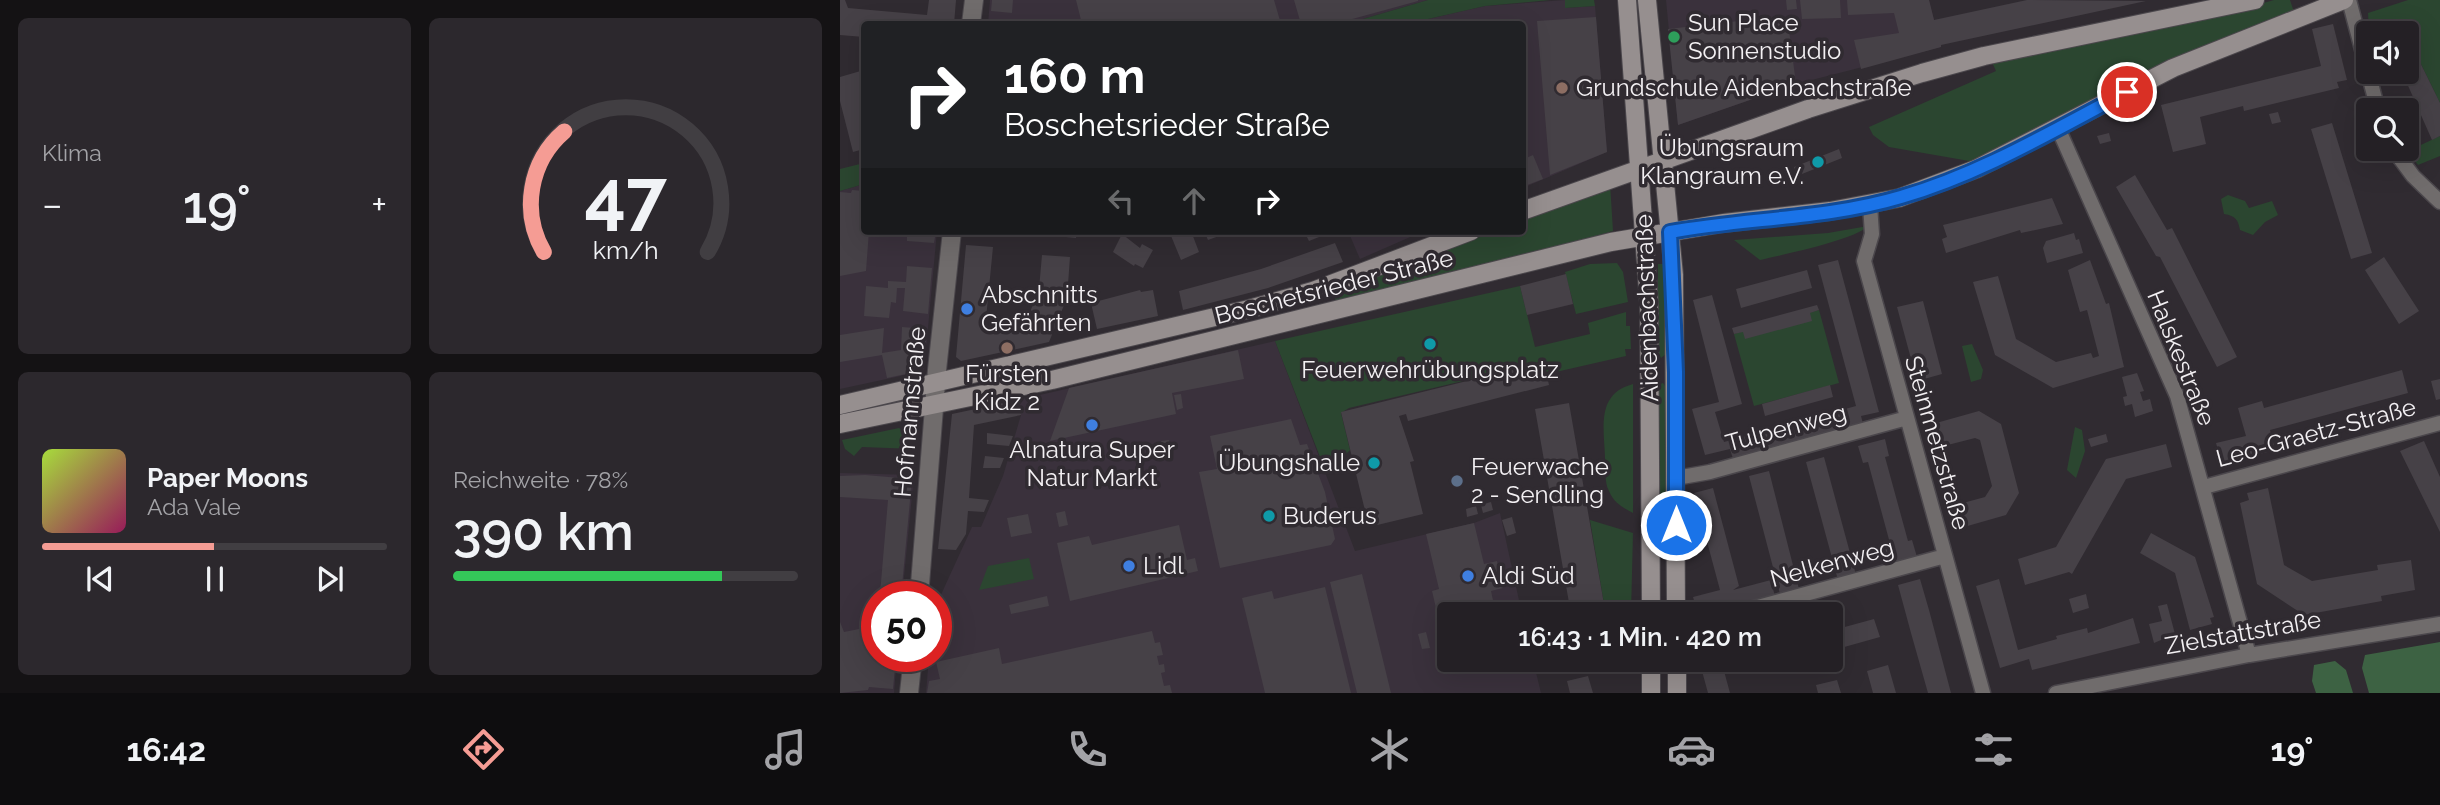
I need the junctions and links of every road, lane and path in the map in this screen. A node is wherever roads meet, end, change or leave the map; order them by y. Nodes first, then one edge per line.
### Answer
1 (974, 0) edge
2 (1627, 0) edge
3 (1647, 0) edge
4 (2255, 0) edge
5 (2346, 0) edge
6 (971, 21) edge
7 (2375, 98) edge
8 (2058, 128) junction
9 (1664, 159) junction
10 (2402, 161) edge
11 (1640, 168) junction
12 (2440, 202) edge
13 (1870, 205) junction
14 (1526, 210) edge
15 (1670, 232) junction
16 (952, 235) edge
17 (1460, 235) edge
18 (1645, 236) junction
19 (1676, 372) junction
20 (1650, 373) junction
21 (936, 383) junction
22 (840, 405) edge
23 (934, 405) junction
24 (1907, 418) junction
25 (2440, 423) edge
26 (840, 424) edge
27 (1676, 478) junction
28 (2204, 487) junction
29 (1652, 525) junction
30 (1676, 525) junction
31 (1945, 556) junction
32 (920, 581) edge
33 (1651, 602) edge
34 (1676, 602) edge
35 (1776, 602) edge
36 (2440, 624) edge
37 (2249, 655) junction
38 (911, 672) edge
39 (1651, 672) edge
40 (1676, 672) edge
41 (909, 693) edge
42 (1651, 693) edge
43 (1677, 693) edge
44 (1983, 693) edge
45 (2056, 693) edge

1 - 6 street
2 - 11 main road, Aidenbachstraße
3 - 9 main road, Aidenbachstraße
4 - 9 main road
5 - 7 street
5 - 8 main road, Boschetsrieder Straße
8 - 13 main road, Boschetsrieder Straße
8 - 28 street, Halskestraße
9 - 11 main road
9 - 15 main road, Aidenbachstraße
10 - 12 street
11 - 14 main road
11 - 18 main road, Aidenbachstraße
13 - 15 main road, Boschetsrieder Straße
13 - 24 street, Steinmetzstraße
15 - 18 main road, Boschetsrieder Straße
15 - 19 main road, Aidenbachstraße
16 - 21 street, Hofmannstraße
17 - 21 main road, Boschetsrieder Straße
18 - 20 main road, Aidenbachstraße
18 - 23 main road, Boschetsrieder Straße
19 - 20 main road
19 - 27 main road, Aidenbachstraße
20 - 29 main road, Aidenbachstraße
21 - 22 main road, Boschetsrieder Straße
21 - 23 street, Hofmannstraße
23 - 26 main road, Boschetsrieder Straße
23 - 32 street, Hofmannstraße
24 - 27 street, Tulpenweg
24 - 31 street, Steinmetzstraße
25 - 28 street, Leo-Graetz-Straße
27 - 30 main road, Aidenbachstraße
28 - 37 street, Halskestraße
29 - 30 main road
29 - 33 main road, Aidenbachstraße
30 - 34 main road, Aidenbachstraße
31 - 35 street, Nelkenweg
31 - 44 street, Steinmetzstraße
36 - 37 street, Zielstattstraße
37 - 45 street, Zielstattstraße
38 - 41 street
39 - 42 main road
40 - 43 main road

